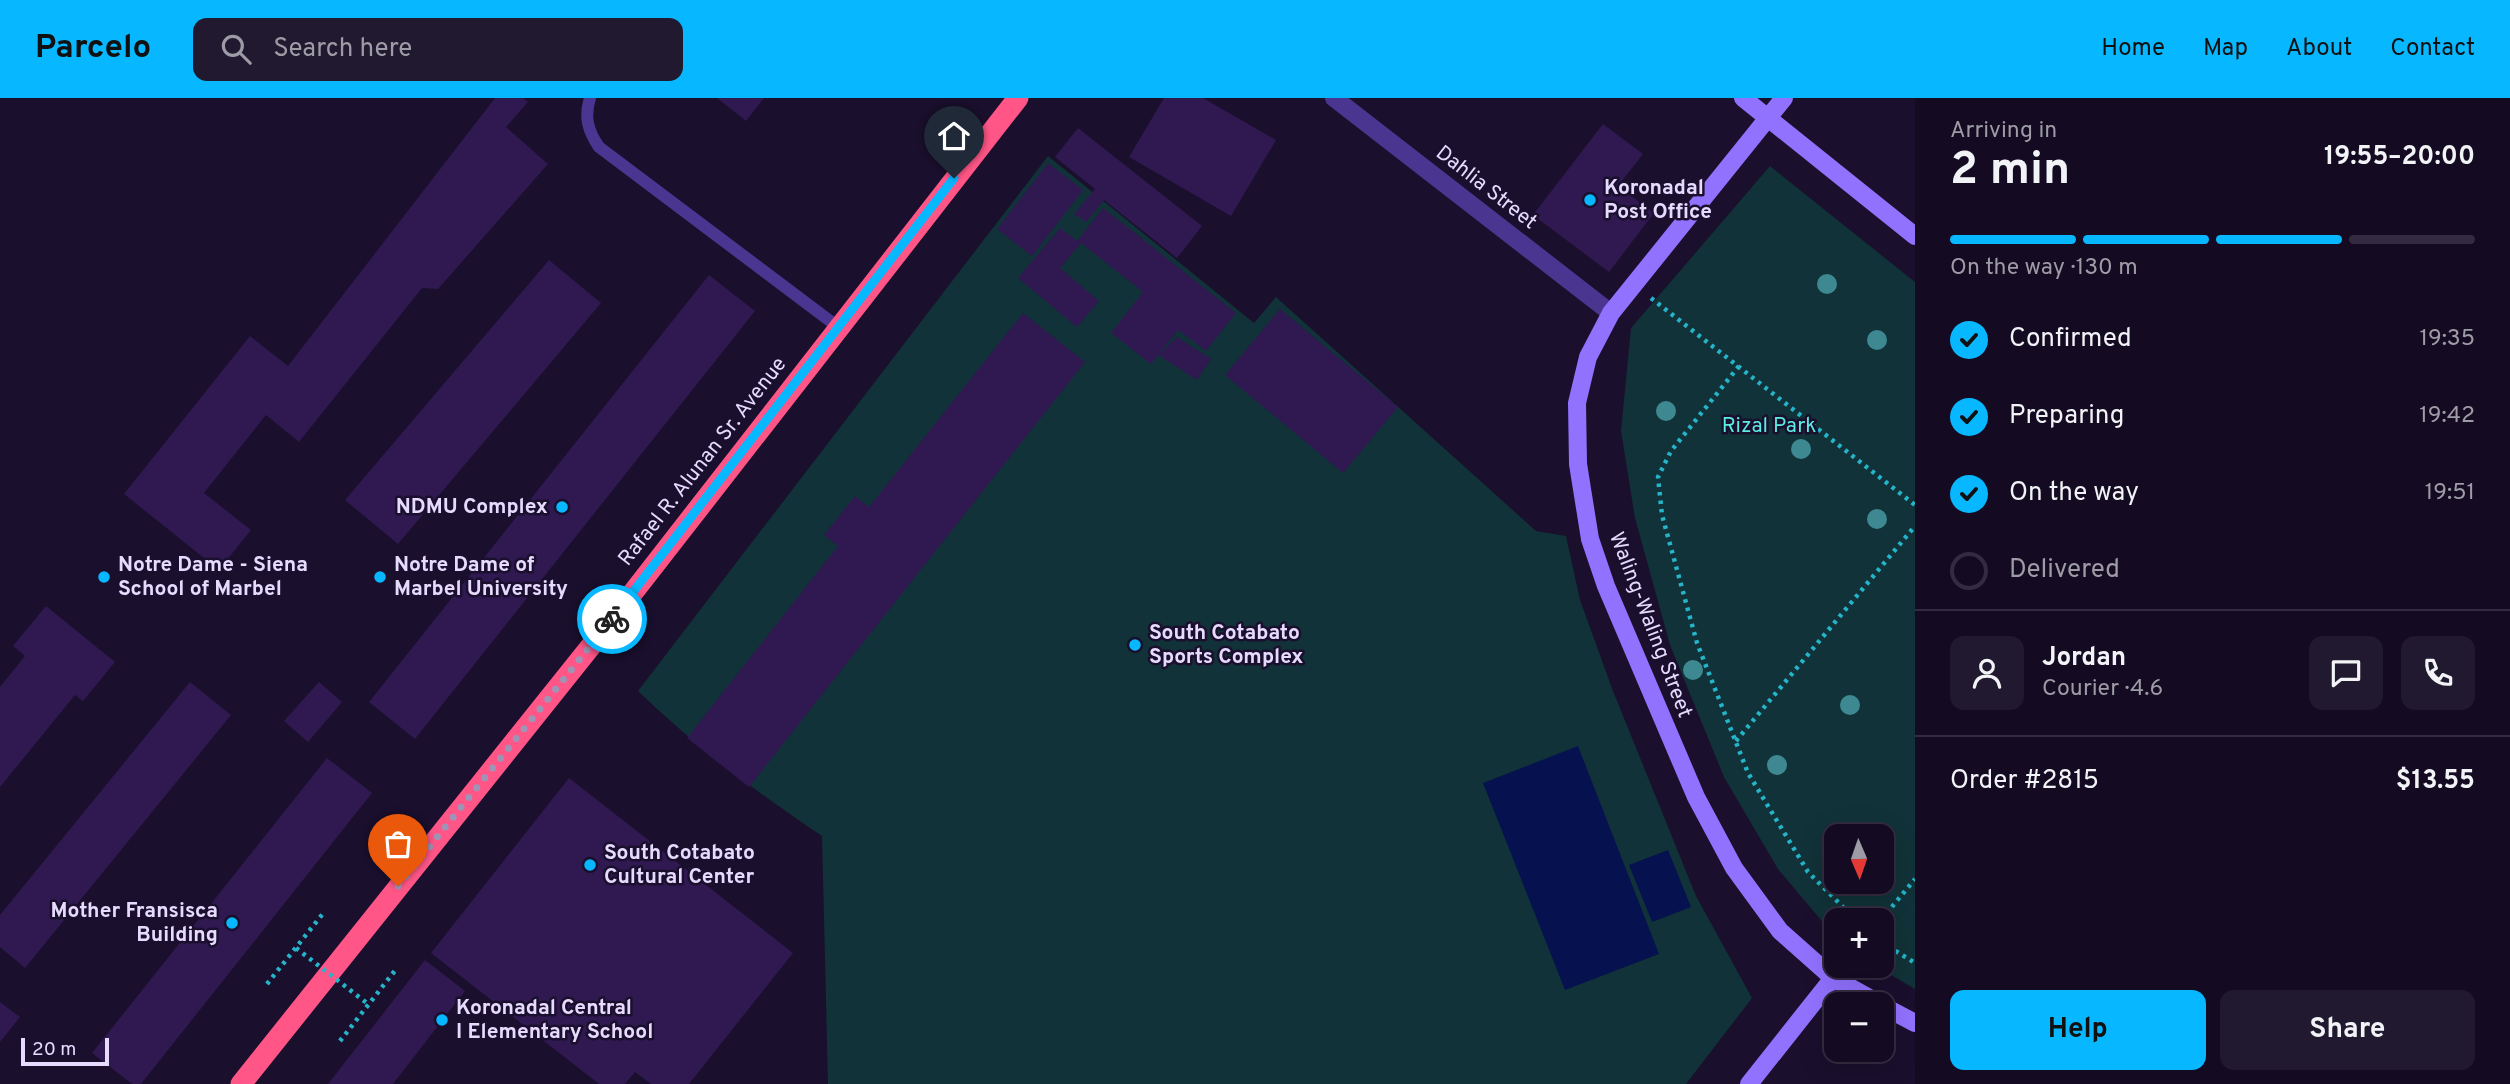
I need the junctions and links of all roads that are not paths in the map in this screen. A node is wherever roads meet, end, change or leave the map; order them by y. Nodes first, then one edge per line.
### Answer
1 (590, 98) edge
2 (1018, 98) edge
3 (1334, 98) edge
4 (1743, 98) edge
5 (1784, 98) edge
6 (1767, 118) junction
7 (1915, 236) edge
8 (1611, 313) junction
9 (838, 327) junction
10 (1824, 970) edge
11 (1833, 978) joint
12 (1857, 992) edge
13 (1894, 1012) edge
14 (1915, 1023) edge
15 (241, 1084) edge
16 (1749, 1084) edge

1 - 9 lane
2 - 9 highway, Rafael R. Alunan Sr. Avenue
3 - 8 street, Dahlia Street
4 - 6 street
5 - 6 street, Waling-Waling Street
6 - 7 street
6 - 8 street, Waling-Waling Street
8 - 10 street, Waling-Waling Street
9 - 15 highway, Rafael R. Alunan Sr. Avenue
11 - 12 street, Waling-Waling Street
11 - 16 street
13 - 14 street, Waling-Waling Street

